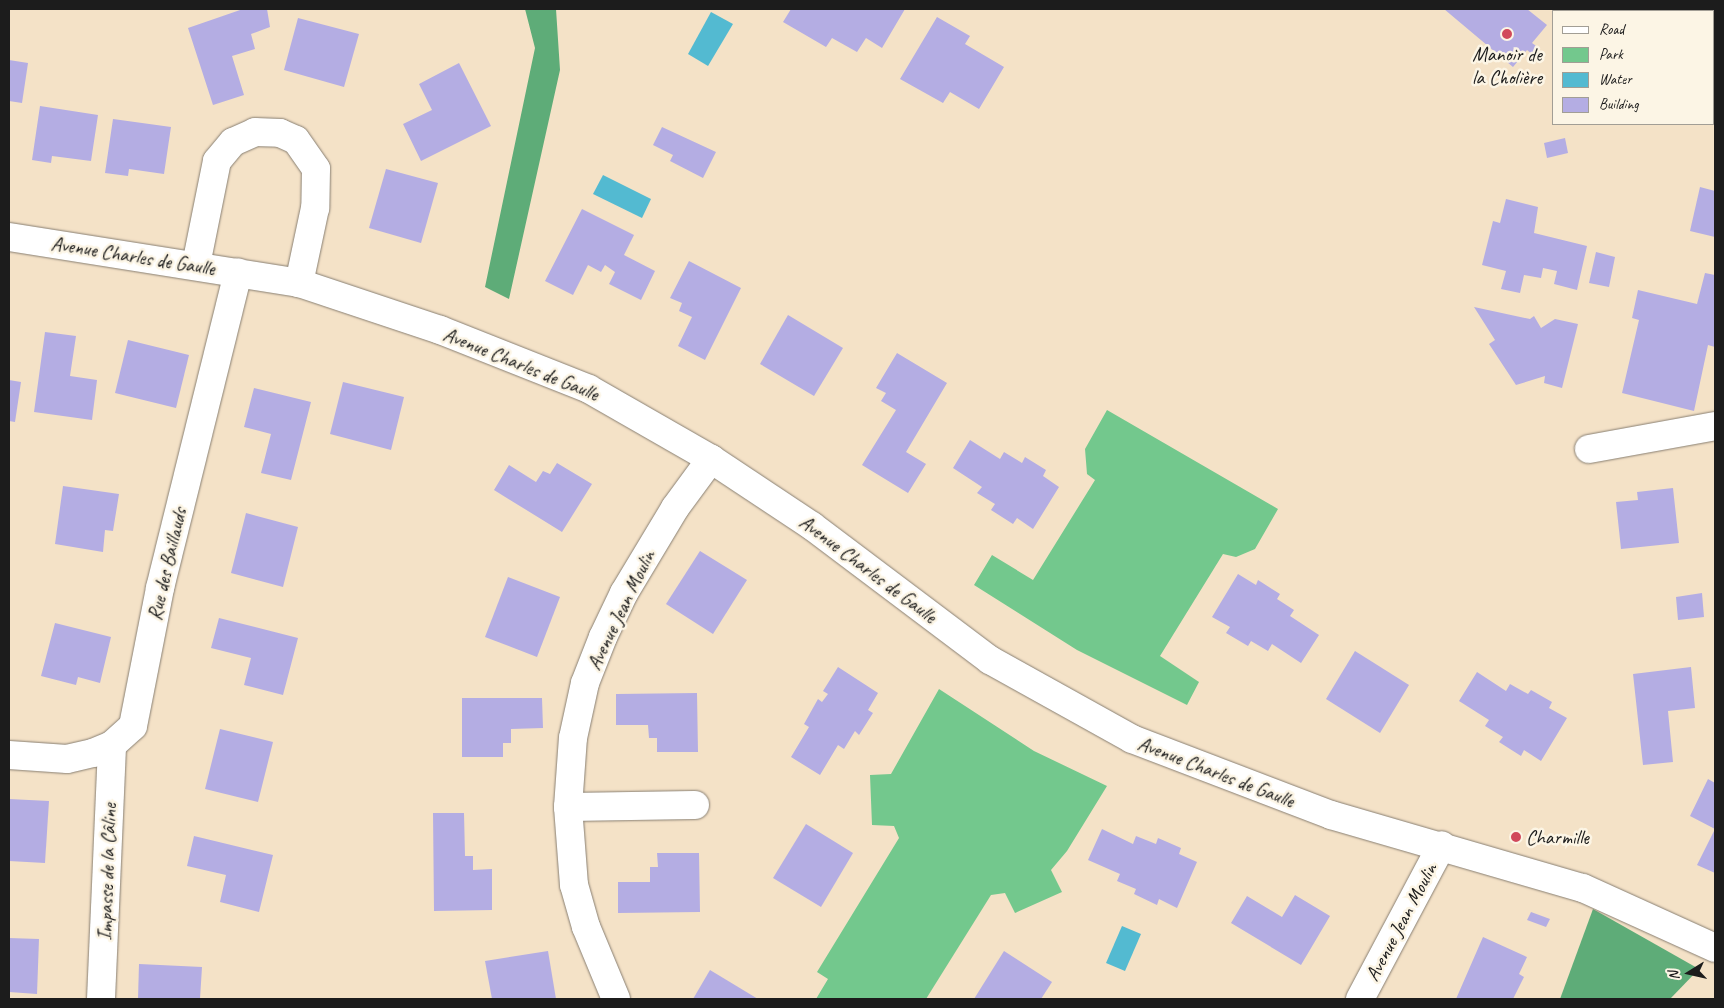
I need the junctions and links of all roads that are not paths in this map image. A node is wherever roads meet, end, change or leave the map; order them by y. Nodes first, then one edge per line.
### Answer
1 (9, 237) edge
2 (196, 265) junction
3 (238, 272) junction
4 (299, 283) junction
5 (1715, 426) edge
6 (1589, 449) dead end
7 (711, 459) junction
8 (112, 746) junction
9 (9, 755) edge
10 (696, 805) dead end
11 (568, 807) junction
12 (1442, 845) junction
13 (1715, 948) edge
14 (102, 999) edge
15 (616, 999) edge
16 (1360, 999) edge

1 - 2 street, Avenue Charles de Gaulle
2 - 3 street, Avenue Charles de Gaulle
2 - 4 street
3 - 4 street, Avenue Charles de Gaulle
3 - 8 street, Rue des Baillauds
4 - 7 street, Avenue Charles de Gaulle
5 - 6 street
7 - 11 street, Avenue Jean Moulin
7 - 12 street, Avenue Charles de Gaulle
8 - 9 street, Rue des Baillauds
8 - 14 street, Impasse de la Câline
10 - 11 street
11 - 15 street, Avenue Jean Moulin
12 - 13 street, Avenue Charles de Gaulle
12 - 16 street, Avenue Jean Moulin

